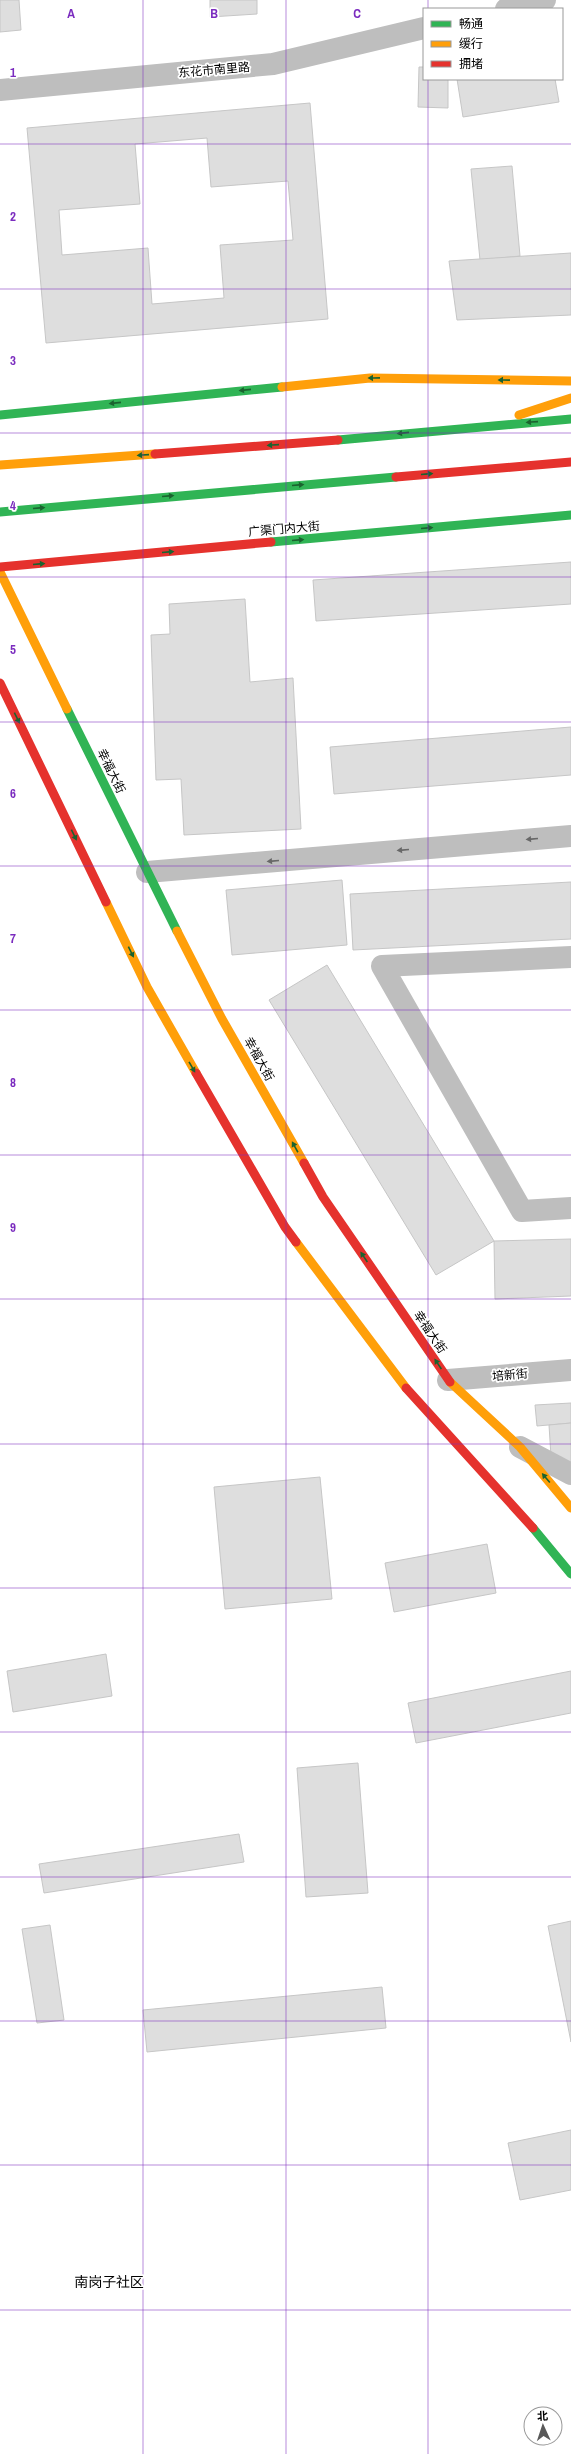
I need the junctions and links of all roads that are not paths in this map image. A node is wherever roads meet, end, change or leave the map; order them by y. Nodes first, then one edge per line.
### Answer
1 (543, 0) edge
2 (510, 8) edge
3 (423, 28) edge
4 (0, 90) edge
5 (571, 381) edge
6 (571, 398) edge
7 (0, 415) edge
8 (571, 419) edge
9 (490, 425) junction
10 (571, 462) edge
11 (0, 465) edge
12 (0, 512) edge
13 (571, 515) edge
14 (0, 568) edge
15 (0, 572) edge
16 (0, 683) edge
17 (571, 836) edge
18 (147, 872) junction
19 (571, 957) edge
20 (571, 1208) edge
21 (571, 1370) edge
22 (448, 1380) junction
23 (520, 1447) junction
24 (571, 1474) edge
25 (571, 1508) edge
26 (571, 1574) edge

1 - 2 street
3 - 4 street, 东花市南里路
5 -> 7 main road
6 - 9 main road
8 -> 9 main road
9 -> 11 main road
12 -> 10 main road
14 -> 13 main road, 广渠门内大街
15 - 18 main road, 幸福大街
16 -> 26 main road
17 -> 18 street
22 -> 18 main road, 幸福大街
19 - 20 street
21 - 22 street, 培新街
22 - 23 main road, 幸福大街
23 - 24 street
25 -> 23 main road, 幸福大街

